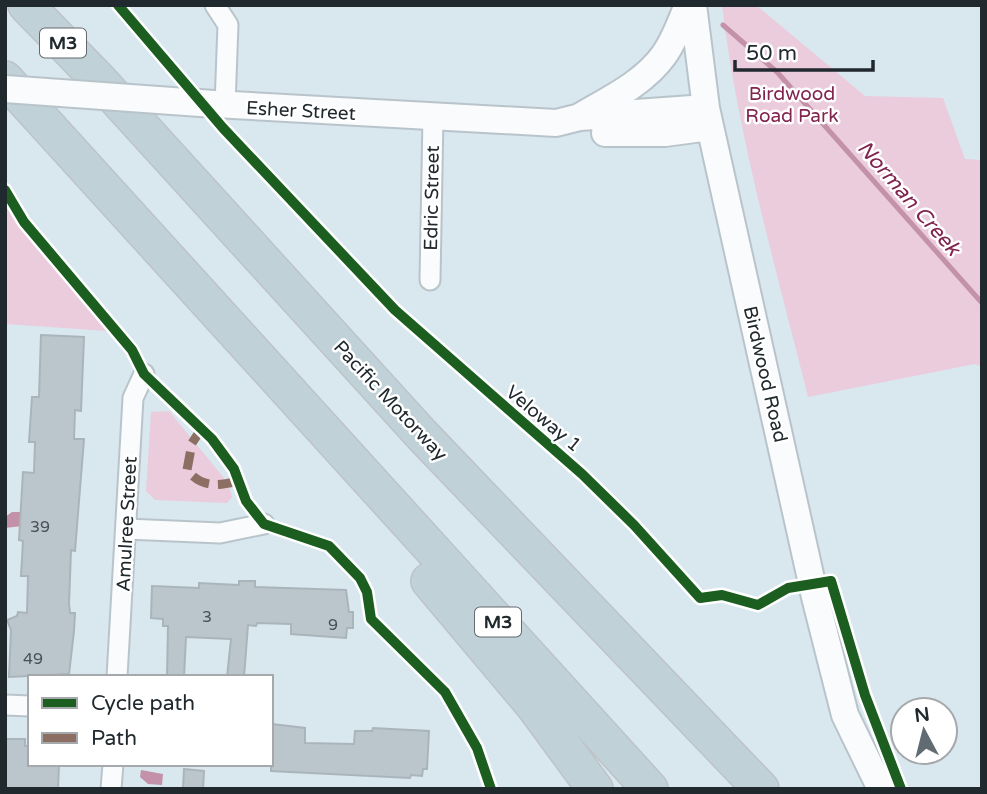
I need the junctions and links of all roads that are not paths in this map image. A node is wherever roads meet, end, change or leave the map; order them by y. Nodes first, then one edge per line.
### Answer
1 (26, 5) edge
2 (215, 5) edge
3 (689, 20) edge
4 (5, 79) edge
5 (5, 89) edge
6 (220, 105) junction
7 (433, 116) junction
8 (708, 118) junction
9 (568, 120) junction
10 (665, 133) junction
11 (723, 187) junction
12 (430, 280) dead end
13 (144, 374) dead end
14 (347, 455) junction
15 (264, 524) dead end
16 (126, 529) junction
17 (117, 675) edge
18 (5, 705) edge
19 (28, 706) edge
20 (855, 739) junction
21 (113, 766) edge
22 (111, 789) edge
23 (595, 789) edge
24 (650, 789) edge
25 (761, 789) edge
26 (867, 789) edge
27 (881, 789) edge

1 - 25 highway, Pacific Motorway / M3
2 - 6 street
3 - 8 main road, Birdwood Road
3 - 9 main road
4 - 14 highway, M3
5 - 6 main road, Esher Street, bridge
6 - 7 main road, Esher Street
7 - 9 main road, Esher Street
7 - 12 street, Edric Street
8 - 9 main road, Esher Street
8 - 10 main road, Esher Street
8 - 11 main road, Birdwood Road
9 - 10 main road, Esher Street
10 - 11 main road
11 - 20 main road, Birdwood Road
13 - 16 street, Amulree Street
14 - 23 highway
14 - 24 highway, M3
15 - 16 street
16 - 17 street, Amulree Street
18 - 19 street
20 - 26 main road, Birdwood Road
20 - 27 main road, Birdwood Road
21 - 22 street

